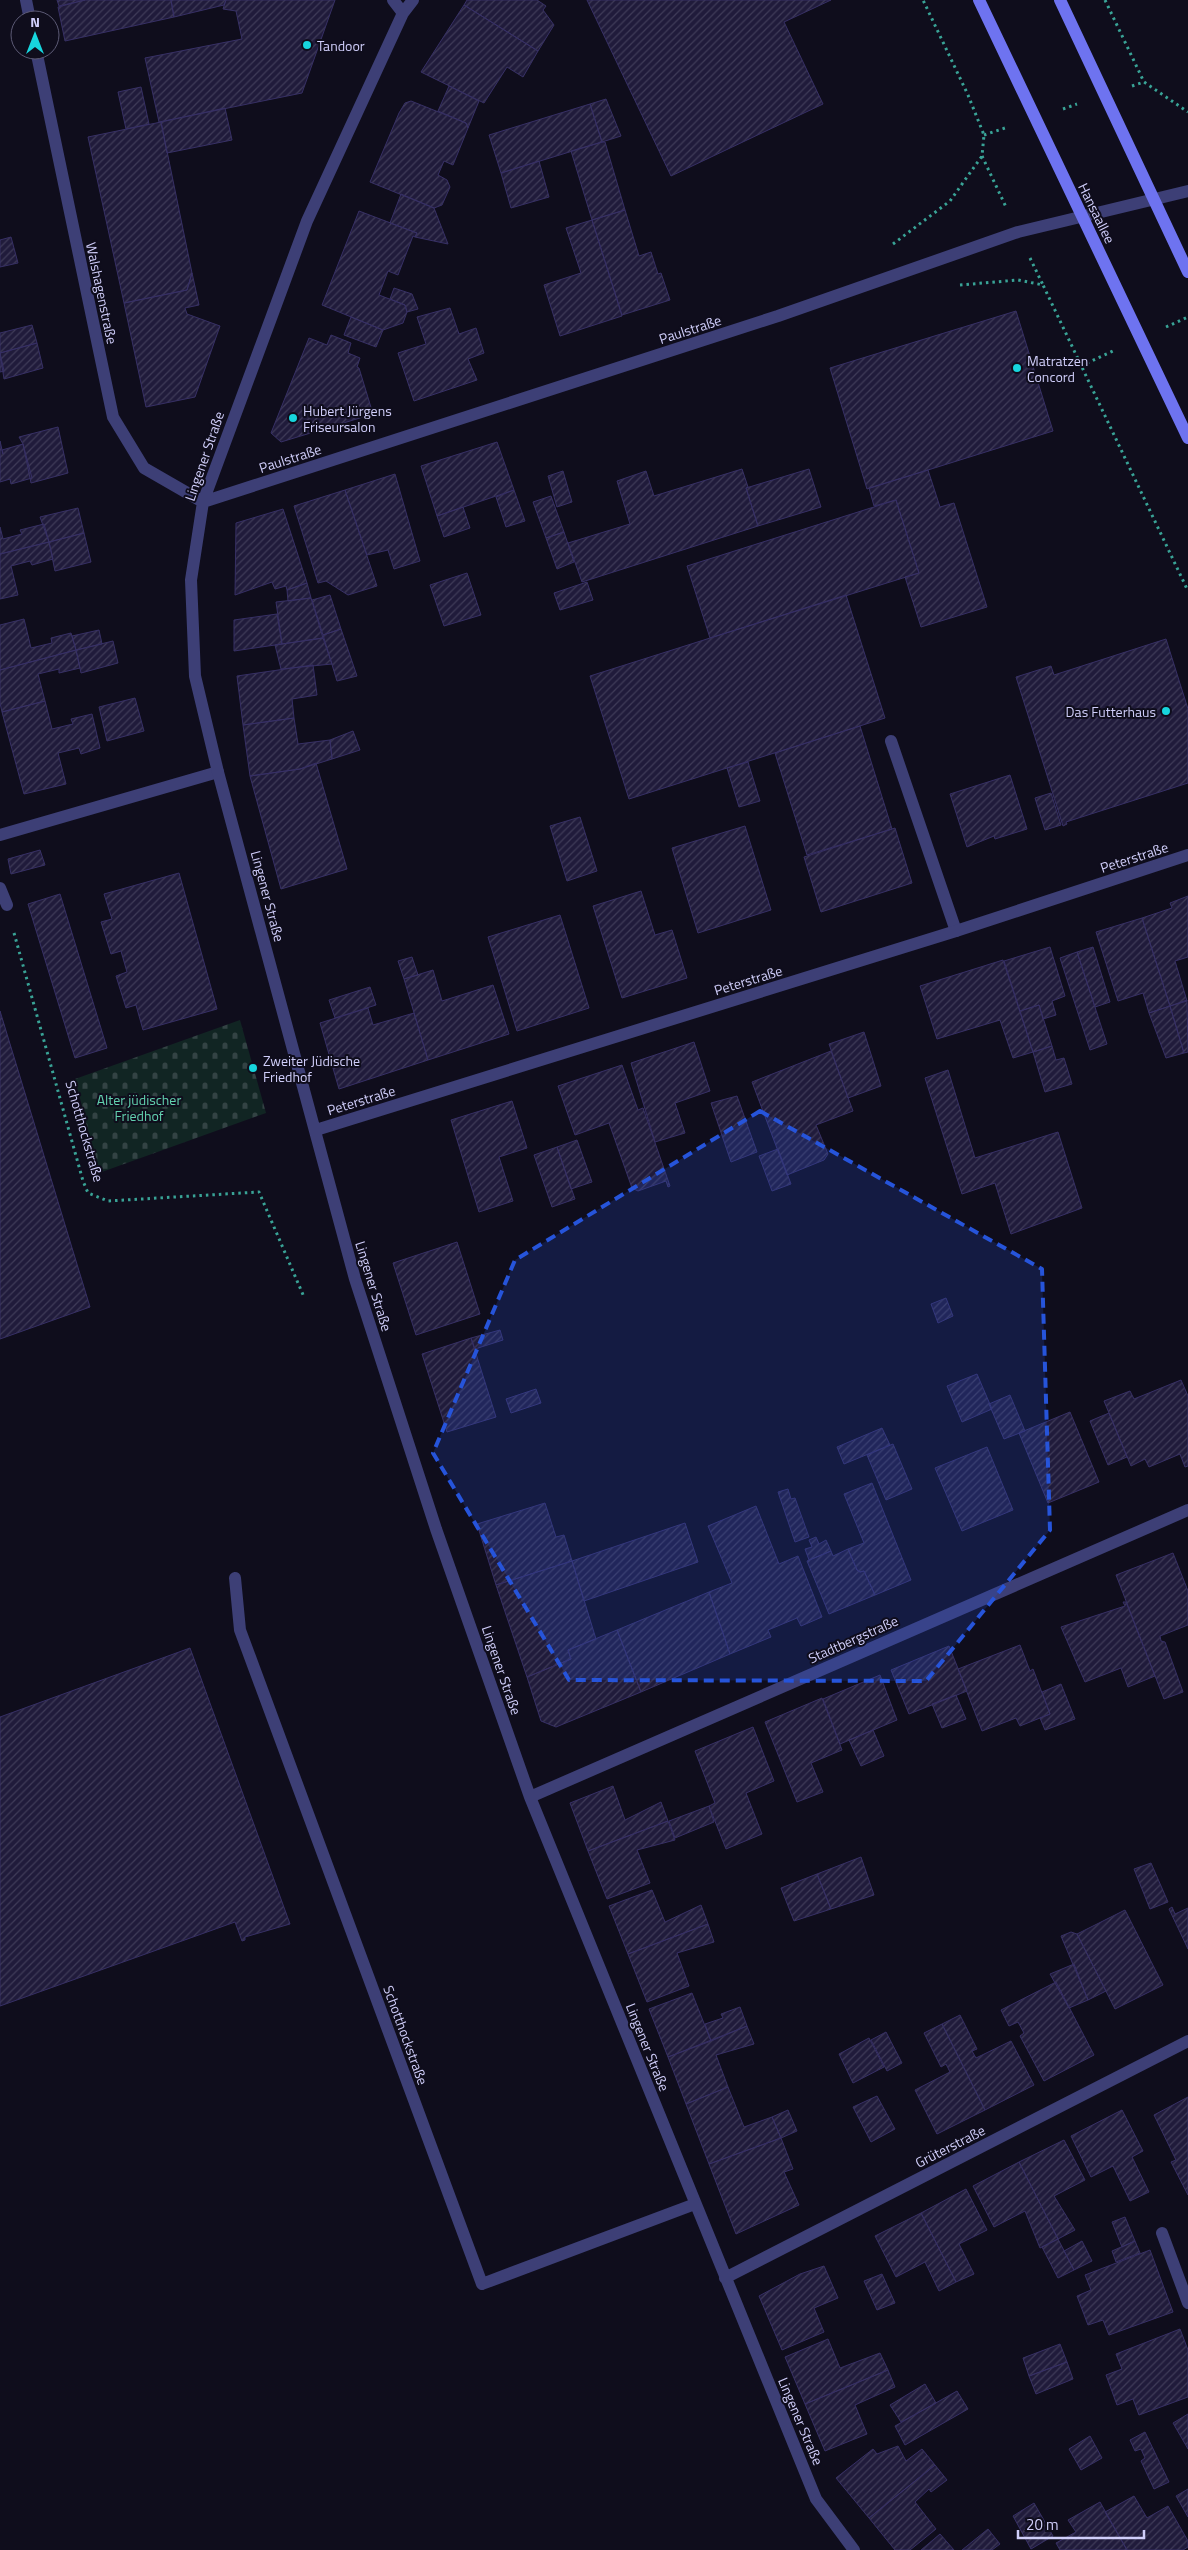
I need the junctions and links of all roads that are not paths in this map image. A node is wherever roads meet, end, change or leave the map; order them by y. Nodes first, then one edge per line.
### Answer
1 (393, 0) edge
2 (413, 0) edge
3 (979, 0) edge
4 (1060, 0) edge
5 (403, 13) junction
6 (38, 60) edge
7 (1188, 191) edge
8 (1153, 200) junction
9 (1083, 217) junction
10 (1188, 272) edge
11 (1188, 438) edge
12 (203, 502) junction
13 (891, 740) dead end
14 (218, 772) junction
15 (0, 835) edge
16 (1188, 855) edge
17 (0, 888) edge
18 (7, 905) road end
19 (956, 931) junction
20 (316, 1130) junction
21 (1188, 1510) edge
22 (235, 1578) dead end
23 (530, 1797) junction
24 (1188, 2041) edge
25 (696, 2204) junction
26 (1162, 2233) dead end
27 (725, 2278) junction
28 (1188, 2304) edge
29 (850, 2549) edge

1 - 5 street
2 - 5 street, Lingener Straße
3 - 9 main road, Hansaallee
4 - 8 main road
5 - 12 street, Lingener Straße
6 - 12 street, Walshagenstraße
7 - 8 street, Paulstraße
8 - 9 street, Paulstraße
8 - 10 main road
9 - 11 main road, Hansaallee
9 - 12 street, Paulstraße
12 - 14 street, Lingener Straße
13 - 19 street
14 - 15 street
14 - 20 street, Lingener Straße
16 - 19 street, Peterstraße
17 - 18 street
19 - 20 street, Peterstraße
20 - 23 street, Lingener Straße
21 - 23 street, Stadtbergstraße
22 - 25 street, Schotthockstraße
23 - 25 street, Lingener Straße
24 - 27 street, Grüterstraße
25 - 27 street, Lingener Straße
26 - 28 street
27 - 29 street, Lingener Straße

